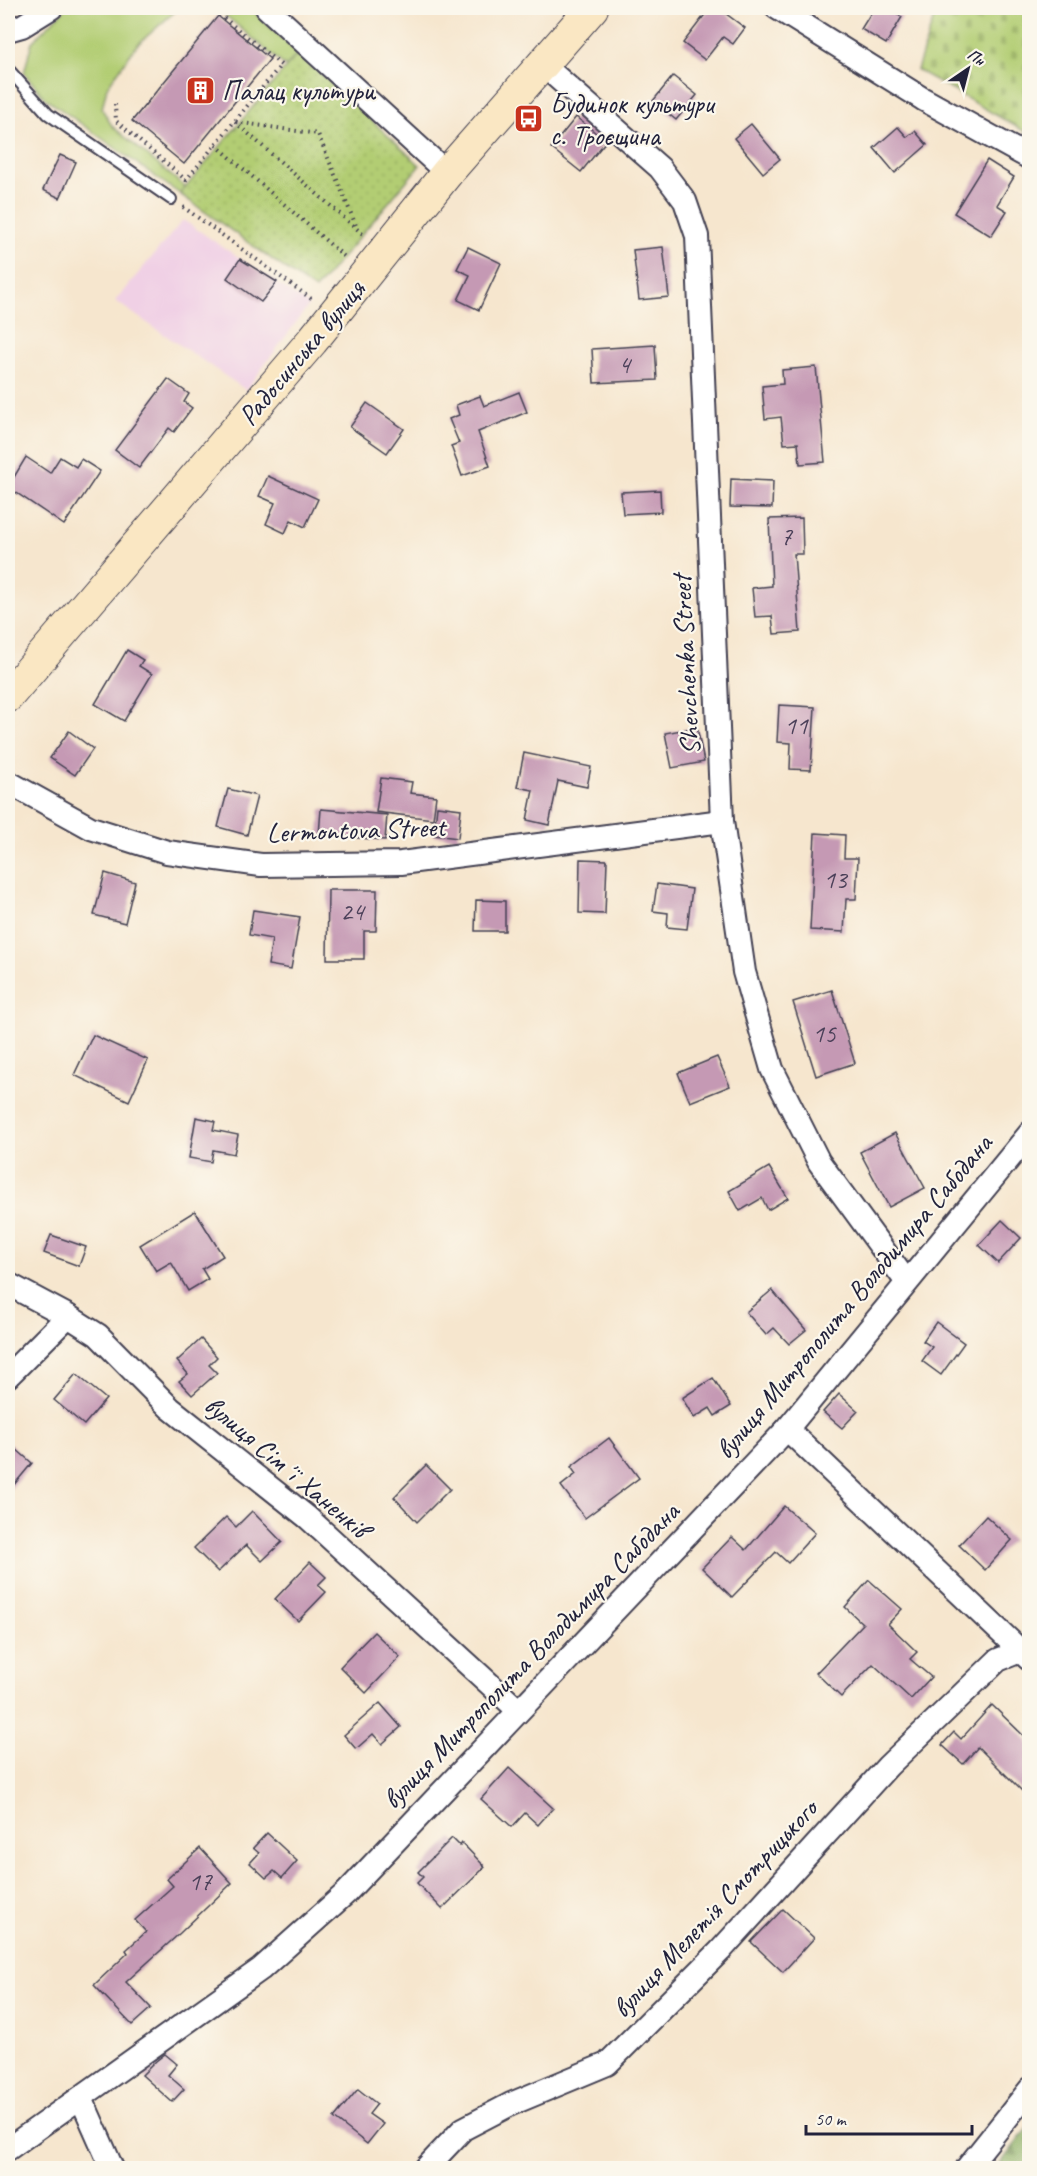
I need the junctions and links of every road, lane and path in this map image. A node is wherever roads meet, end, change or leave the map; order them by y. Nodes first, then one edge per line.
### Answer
1 (51, 8) edge
2 (212, 8) edge
3 (267, 8) edge
4 (592, 8) edge
5 (777, 8) edge
6 (8, 30) edge
7 (542, 64) junction
8 (8, 69) edge
9 (115, 104) dead end
10 (235, 122) junction
11 (216, 145) junction
12 (1029, 158) edge
13 (447, 173) junction
14 (171, 199) joint
15 (358, 230) junction
16 (374, 264) junction
17 (332, 316) junction
18 (8, 696) edge
19 (8, 782) edge
20 (722, 821) junction
21 (1029, 1133) edge
22 (906, 1281) junction
23 (8, 1284) edge
24 (68, 1316) junction
25 (8, 1376) edge
26 (787, 1429) junction
27 (1026, 1652) edge
28 (518, 1710) junction
29 (1029, 2089) edge
30 (81, 2098) junction
31 (8, 2150) edge
32 (112, 2169) edge
33 (426, 2169) edge
34 (967, 2169) edge

1 - 6 street
2 - 10 path
3 - 13 street
4 - 7 street, Радосинська вулиця
5 - 12 street
7 - 13 street, Радосинська вулиця
7 - 20 street, Shevchenka Street
8 - 14 lane
9 - 11 path
10 - 11 path
10 - 15 path
10 - 15 path
11 - 16 path
13 - 16 street, Радосинська вулиця
14 - 17 path
15 - 16 path
16 - 17 street, Радосинська вулиця
17 - 18 street, Радосинська вулиця
19 - 20 street, Lermontova Street
20 - 22 street, Shevchenka Street
21 - 22 street, вулиця Митрополита Володимира Сабодана
22 - 26 street, вулиця Митрополита Володимира Сабодана
23 - 24 street, вулиця Сімʼї Ханенків
24 - 25 street
24 - 28 street, вулиця Сімʼї Ханенків
26 - 27 street, вулиця Мелетія Смотрицького
26 - 28 street, вулиця Митрополита Володимира Сабодана
27 - 33 street, вулиця Мелетія Смотрицького
28 - 30 street, вулиця Митрополита Володимира Сабодана
29 - 34 street
30 - 31 street, вулиця Митрополита Володимира Сабодана
30 - 32 street

